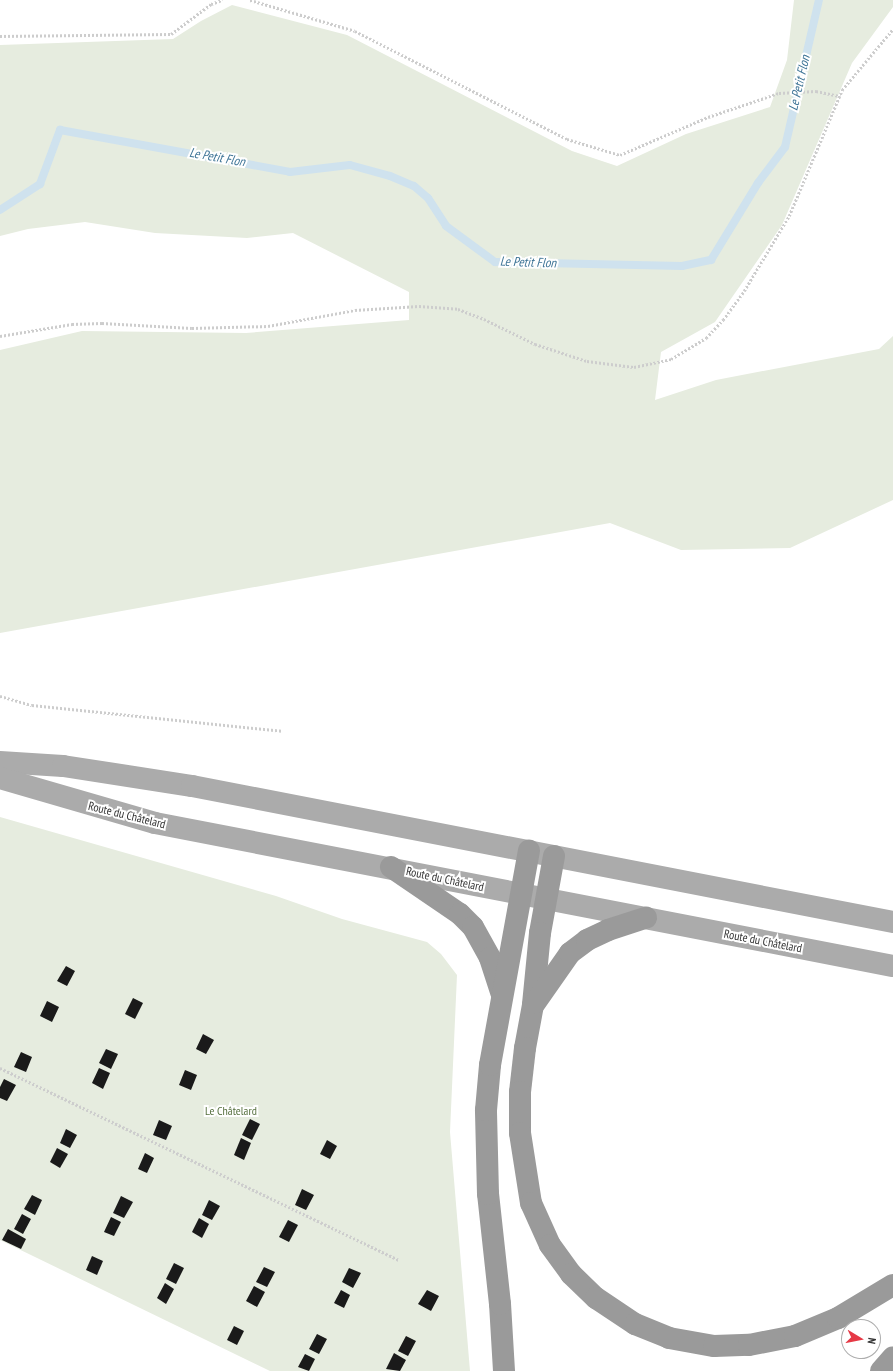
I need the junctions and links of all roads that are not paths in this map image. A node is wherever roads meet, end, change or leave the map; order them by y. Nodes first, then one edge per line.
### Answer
1 (0, 762) edge
2 (0, 778) edge
3 (529, 851) junction
4 (554, 856) junction
5 (391, 867) junction
6 (521, 894) junction
7 (546, 898) junction
8 (646, 918) junction
9 (893, 922) edge
10 (893, 966) edge
11 (502, 996) junction
12 (533, 1006) junction
13 (893, 1285) edge
14 (893, 1357) edge
15 (504, 1371) edge
16 (881, 1371) edge

1 - 3 main road
2 - 5 main road, Route du Châtelard
3 - 4 main road
3 - 6 highway
4 - 7 highway
4 - 9 main road
5 - 6 main road, Route du Châtelard
5 - 11 highway
6 - 7 main road, Route du Châtelard
6 - 11 highway
7 - 8 main road, Route du Châtelard
7 - 12 highway
8 - 10 main road, Route du Châtelard
8 - 12 highway
11 - 15 highway
12 - 13 highway
14 - 16 highway

